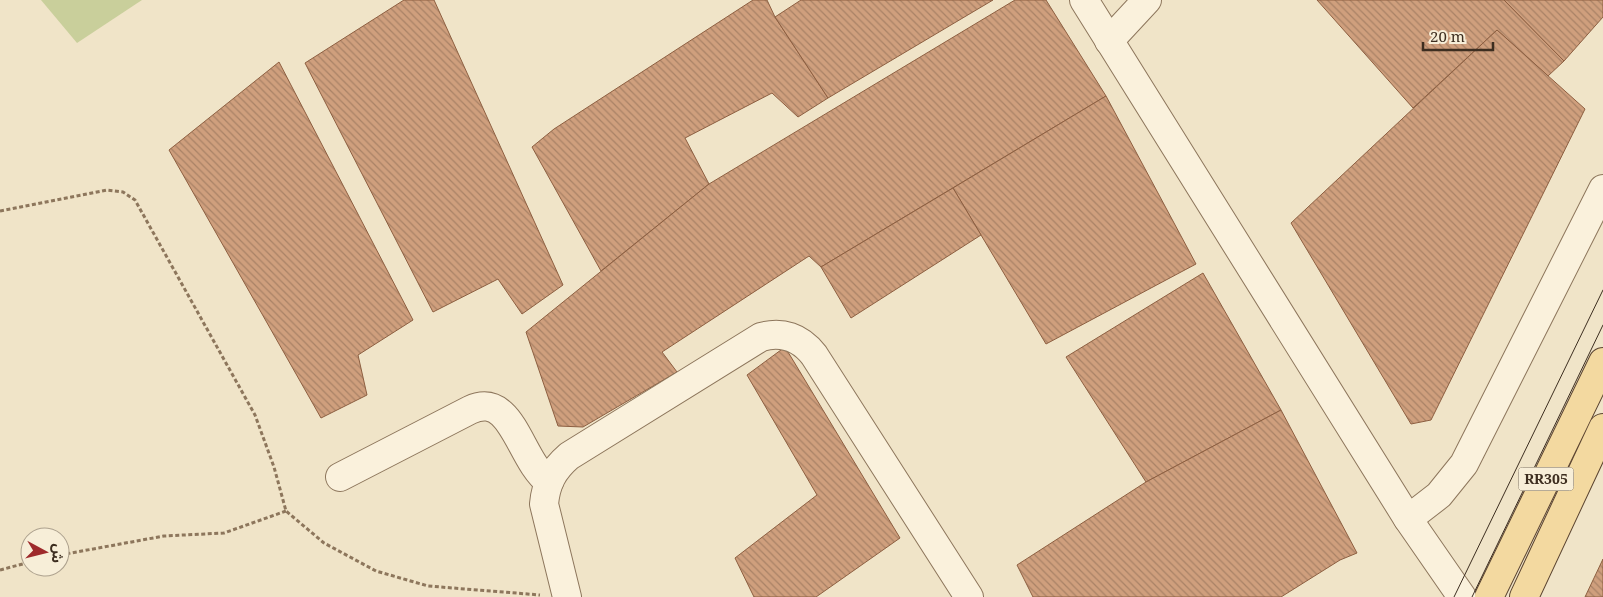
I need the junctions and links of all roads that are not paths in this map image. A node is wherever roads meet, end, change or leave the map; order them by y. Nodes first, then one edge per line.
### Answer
1 (1084, 0) edge
2 (1147, 0) edge
3 (1109, 41) junction
4 (1603, 189) edge
5 (1603, 362) edge
6 (1603, 428) edge
7 (340, 477) dead end
8 (548, 482) junction
9 (1408, 519) junction
10 (557, 596) edge
11 (969, 597) edge
12 (1462, 597) edge
13 (1489, 597) edge
14 (1524, 597) edge

1 - 3 street
2 - 3 street
3 - 9 street
4 - 9 street
5 - 13 main road, RR305
6 - 14 main road, RR305
7 - 8 street
8 - 10 street
8 - 11 street
9 - 12 street

